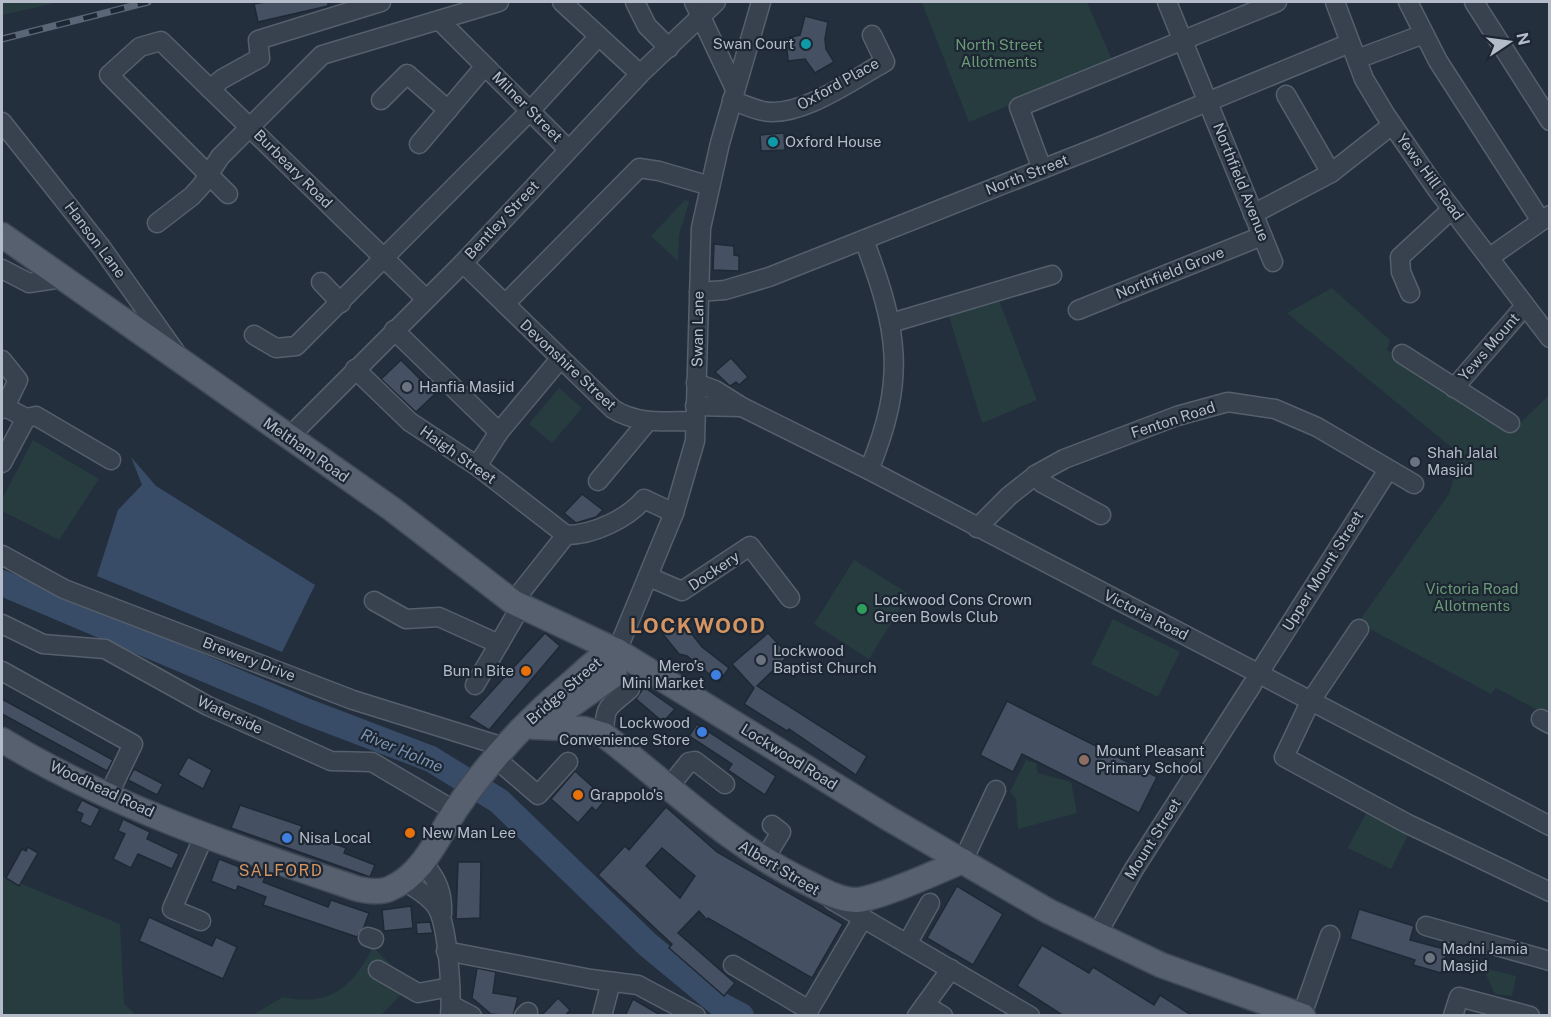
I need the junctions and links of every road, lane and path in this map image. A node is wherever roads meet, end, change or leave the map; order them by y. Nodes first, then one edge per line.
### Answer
1 (381, 2) edge
2 (499, 2) edge
3 (561, 2) edge
4 (635, 2) edge
5 (716, 2) edge
6 (761, 2) edge
7 (1167, 2) edge
8 (1277, 2) edge
9 (1335, 2) edge
10 (1408, 2) edge
11 (1474, 2) edge
12 (697, 9) edge
13 (439, 20) junction
14 (1424, 34) junction
15 (872, 35) dead end
16 (599, 36) junction
17 (1182, 39) junction
18 (669, 48) junction
19 (1353, 51) junction
20 (485, 66) junction
21 (640, 75) junction
22 (210, 89) junction
23 (734, 94) junction
24 (1286, 95) dead end
25 (381, 100) dead end
26 (1209, 102) junction
27 (448, 110) junction
28 (530, 111) junction
29 (1550, 121) edge
30 (2, 122) edge
31 (1392, 125) junction
32 (250, 127) junction
33 (419, 144) dead end
34 (568, 149) junction
35 (1042, 169) junction
36 (1331, 172) junction
37 (209, 174) junction
38 (710, 186) junction
39 (228, 194) dead end
40 (1452, 209) junction
41 (1253, 214) junction
42 (1547, 217) edge
43 (157, 223) dead end
44 (2, 235) edge
45 (1262, 236) junction
46 (864, 240) junction
47 (1490, 257) junction
48 (384, 259) junction
49 (1273, 262) dead end
50 (463, 263) junction
51 (2, 269) edge
52 (1052, 275) dead end
53 (62, 278) junction
54 (321, 282) dead end
55 (699, 292) junction
56 (1410, 293) dead end
57 (425, 298) junction
58 (341, 303) junction
59 (505, 304) junction
60 (1525, 306) junction
61 (1078, 310) dead end
62 (891, 323) junction
63 (394, 330) junction
64 (254, 335) dead end
65 (1550, 338) edge
66 (1402, 354) dead end
67 (560, 359) junction
68 (2, 360) edge
69 (182, 364) junction
70 (356, 369) junction
71 (696, 383) junction
72 (1454, 388) junction
73 (742, 407) junction
74 (3, 408) edge
75 (695, 413) junction
76 (26, 418) junction
77 (648, 421) junction
78 (1510, 423) dead end
79 (499, 432) junction
80 (288, 438) junction
81 (111, 460) dead end
82 (2, 463) edge
83 (477, 466) junction
84 (868, 470) junction
85 (1388, 470) junction
86 (1035, 475) junction
87 (598, 481) dead end
88 (1414, 484) dead end
89 (674, 513) junction
90 (1101, 515) dead end
91 (977, 528) junction
92 (566, 535) junction
93 (2, 555) edge
94 (650, 577) junction
95 (790, 598) dead end
96 (374, 601) dead end
97 (517, 604) junction
98 (2, 624) edge
99 (1359, 629) dead end
100 (499, 644) junction
101 (617, 651) junction
102 (2, 670) edge
103 (1255, 679) junction
104 (475, 685) dead end
105 (630, 689) dead end
106 (1310, 702) junction
107 (580, 719) dead end
108 (604, 732) junction
109 (4, 742) edge
110 (509, 745) junction
111 (560, 768) dead end
112 (725, 784) dead end
113 (669, 787) junction
114 (996, 790) dead end
115 (109, 794) junction
116 (458, 806) junction
117 (772, 825) dead end
118 (1550, 826) edge
119 (204, 836) junction
120 (764, 860) junction
121 (963, 861) junction
122 (423, 863) junction
123 (403, 880) junction
124 (820, 889) junction
125 (358, 890) joint
126 (1550, 892) edge
127 (930, 903) dead end
128 (442, 916) junction
129 (863, 918) junction
130 (201, 921) dead end
131 (1426, 926) dead end
132 (1096, 934) junction
133 (1330, 935) dead end
134 (907, 944) junction
135 (446, 951) junction
136 (1550, 961) edge
137 (733, 965) dead end
138 (951, 969) junction
139 (378, 970) dead end
140 (611, 982) junction
141 (450, 1002) edge
142 (921, 1010) edge
143 (1273, 1010) edge
144 (1303, 1015) edge
145 (472, 1016) edge
146 (602, 1016) edge
147 (696, 1016) edge
148 (943, 1016) edge
149 (1030, 1016) edge
150 (1453, 1016) edge
151 (1530, 1016) edge

1 - 22 street
2 - 13 street
3 - 16 street
4 - 18 street
5 - 12 street, Bentley Street
6 - 23 street, Swan Lane
7 - 17 street, Northfield Avenue
8 - 17 street
9 - 19 street, Yews Hill Road
10 - 14 street
11 - 29 street
12 - 18 street, Bentley Street
12 - 23 street
13 - 20 street, Milner Street
13 - 32 street
14 - 19 street, North Street
14 - 42 street
15 - 23 street, Oxford Place
16 - 21 street
16 - 28 street
17 - 26 street, Northfield Avenue
17 - 35 street
18 - 21 street, Bentley Street
19 - 26 street, North Street
19 - 31 street, Yews Hill Road
20 - 27 street, Milner Street
20 - 28 street, Milner Street
21 - 34 street, Bentley Street
22 - 32 street, Burbeary Road
22 - 37 street, Burbeary Road
23 - 38 street, Swan Lane
24 - 36 street
25 - 27 street
26 - 35 street, North Street
26 - 41 street, Northfield Avenue
27 - 33 street, Milner Street
28 - 34 street, Milner Street
28 - 48 street
30 - 69 street, Hanson Lane
31 - 36 street
31 - 40 street, Yews Hill Road
32 - 37 street
32 - 48 street, Burbeary Road
34 - 50 street, Bentley Street
35 - 46 street, North Street
36 - 41 street
37 - 39 street
37 - 43 street
38 - 55 street, Swan Lane
38 - 59 street
40 - 47 street, Yews Hill Road
40 - 56 street
41 - 45 street, Northfield Avenue
42 - 47 street
44 - 53 main road, Meltham Road
45 - 49 street, Northfield Avenue
45 - 61 street, Northfield Grove
46 - 55 street, North Street
46 - 62 street
47 - 60 street, Yews Hill Road
48 - 57 street, Burbeary Road
48 - 58 street
50 - 57 street, Bentley Street
50 - 59 street, Devonshire Street
51 - 53 street
52 - 62 street
53 - 69 main road, Meltham Road
54 - 58 street
55 - 71 street, Swan Lane
57 - 63 street, Bentley Street
58 - 64 street
59 - 67 street, Devonshire Street
60 - 65 street, Yews Hill Road
60 - 72 street, Yews Mount
62 - 84 street
63 - 70 street, Bentley Street
63 - 79 street
66 - 72 street, Yews Mount
67 - 77 street, Devonshire Street
67 - 79 street
68 - 74 street
69 - 80 main road, Meltham Road
70 - 80 street, Bentley Street
70 - 83 street, Haigh Street
71 - 73 street, Victoria Road
71 - 75 street, Swan Lane
72 - 78 street, Yews Mount
73 - 75 street, Victoria Road
73 - 84 street, Victoria Road
74 - 76 street
75 - 77 street, Devonshire Street
75 - 89 street, Swan Lane
76 - 81 street
76 - 82 street
77 - 87 street
79 - 83 street
80 - 97 main road, Meltham Road
83 - 92 street, Haigh Street
84 - 91 street, Victoria Road
85 - 86 street, Fenton Road
85 - 88 street, Fenton Road
85 - 103 street, Upper Mount Street
86 - 90 street
86 - 91 street, Fenton Road
89 - 92 street
89 - 94 street, Swan Lane
91 - 103 street, Victoria Road
92 - 97 street
93 - 110 street, Brewery Drive
94 - 95 street, Dockery
94 - 101 street, Swan Lane
96 - 100 street
97 - 100 street
97 - 101 main road, Meltham Road
98 - 116 street, Waterside
99 - 106 street
100 - 104 street
101 - 110 main road, Bridge Street
101 - 121 main road, Lockwood Road
102 - 115 street
103 - 106 street, Victoria Road
103 - 132 street, Mount Street
105 - 108 street
106 - 118 street, Victoria Road
106 - 126 street
107 - 108 street, Albert Street
108 - 110 main road, Albert Street
108 - 113 main road, Albert Street
109 - 115 main road, Woodhead Road
110 - 111 street
110 - 116 main road, Bridge Street
112 - 113 street
113 - 120 main road, Albert Street
114 - 121 street
115 - 119 main road, Woodhead Road
116 - 122 main road, Bridge Street
117 - 120 street
119 - 125 main road, Woodhead Road
119 - 130 street
120 - 124 main road, Albert Street
121 - 124 main road
121 - 132 main road, Lockwood Road
122 - 123 main road, Bridge Street
122 - 128 street
123 - 125 main road, Bridge Street
123 - 128 street
124 - 129 street, Albert Street
127 - 134 street
128 - 135 street
129 - 134 street, Albert Street
129 - 137 street
131 - 136 street
132 - 143 main road, Lockwood Road
133 - 144 street
134 - 138 street, Albert Street
135 - 140 street
135 - 141 street
138 - 142 street
138 - 149 street, Albert Street
139 - 141 street
140 - 146 street
140 - 147 street
141 - 145 street
142 - 148 street
143 - 144 main road, Lockwood Road
150 - 151 street

